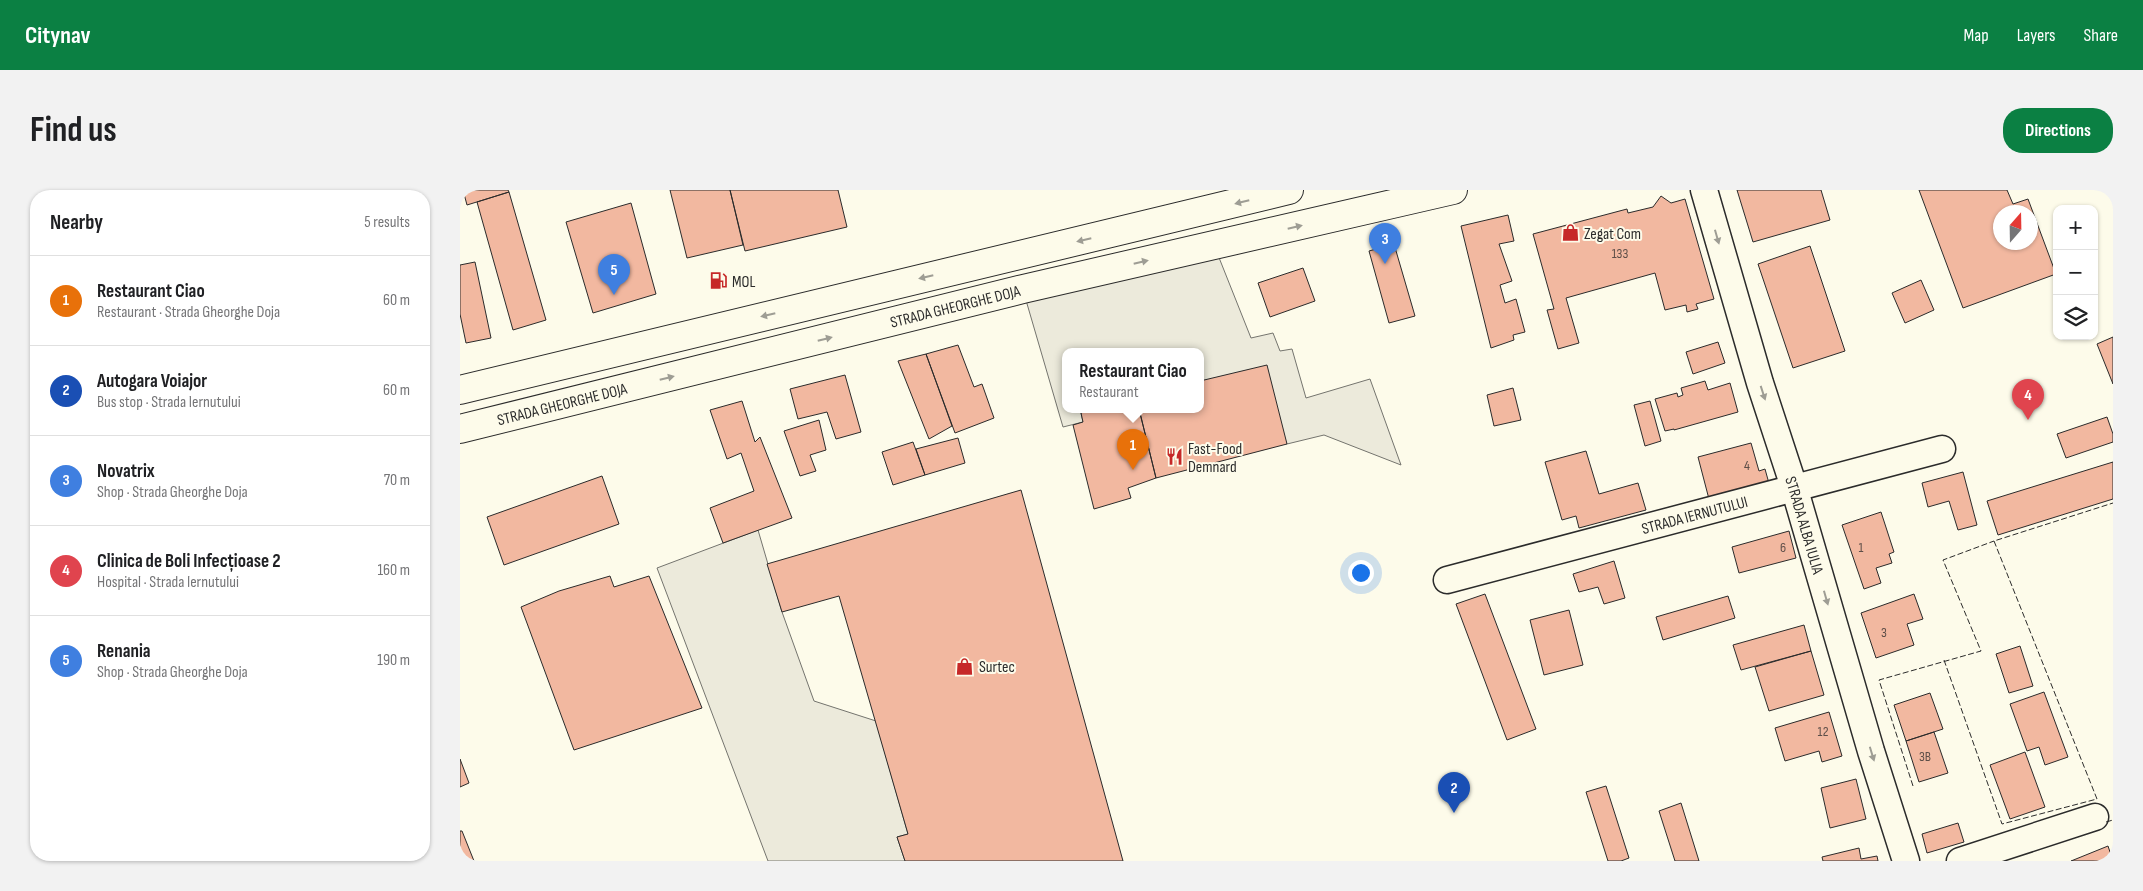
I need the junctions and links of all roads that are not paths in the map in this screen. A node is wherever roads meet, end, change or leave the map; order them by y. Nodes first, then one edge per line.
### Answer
1 (1289, 190) edge
2 (1453, 190) edge
3 (1704, 190) edge
4 (460, 390) edge
5 (460, 429) edge
6 (1942, 449) dead end
7 (1794, 487) junction
8 (1446, 580) dead end
9 (2095, 817) dead end
10 (1906, 861) edge
11 (1960, 861) edge

1 -> 4 main road
5 -> 2 main road, STRADA GHEORGHE DOJA
3 -> 7 street, STRADA ALBA IULIA
6 - 7 street, STRADA IERNUTULUI
7 - 8 street, STRADA IERNUTULUI
7 -> 10 street, STRADA ALBA IULIA
9 - 11 street

